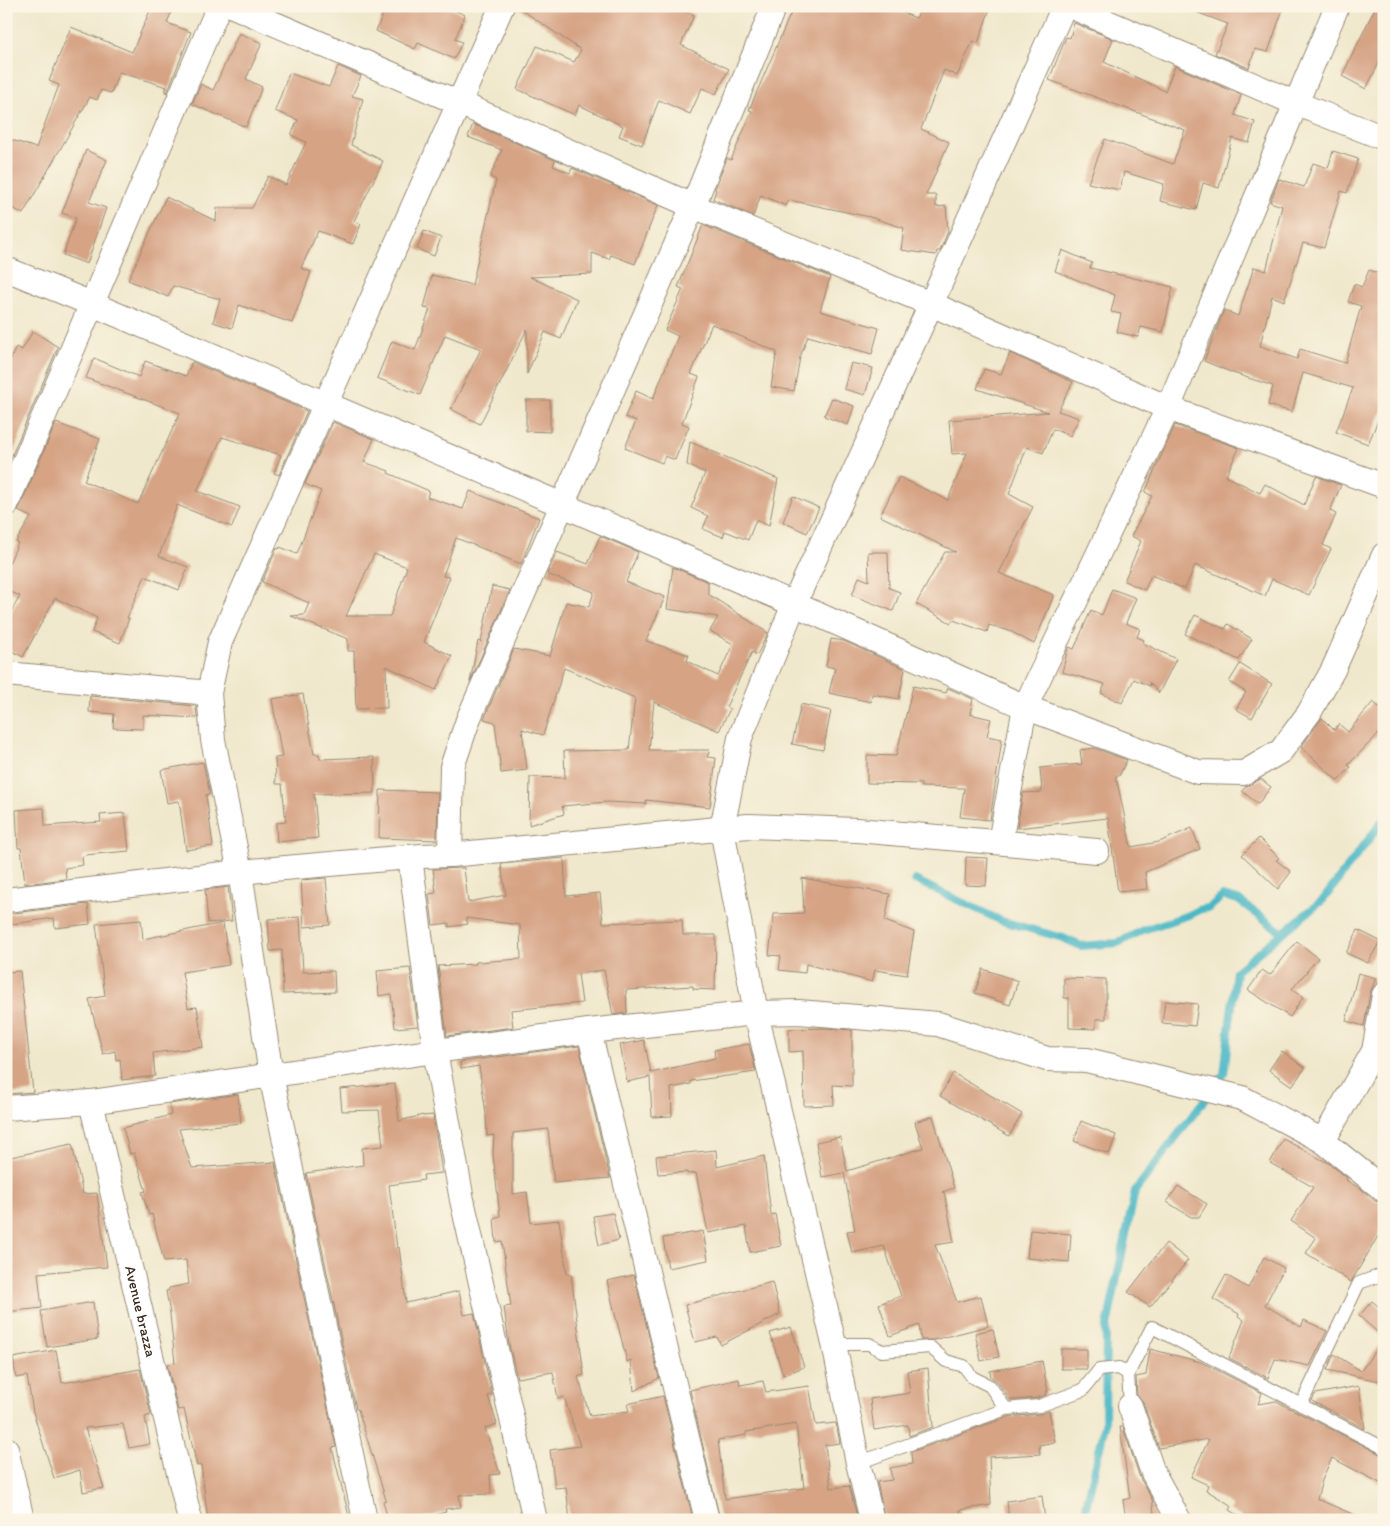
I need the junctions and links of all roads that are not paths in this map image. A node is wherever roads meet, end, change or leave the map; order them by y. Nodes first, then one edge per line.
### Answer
1 (219, 6) edge
2 (233, 6) edge
3 (502, 6) edge
4 (774, 6) edge
5 (1064, 6) edge
6 (1070, 6) edge
7 (1337, 6) edge
8 (459, 103) junction
9 (1295, 103) junction
10 (1384, 138) edge
11 (693, 206) junction
12 (6, 269) edge
13 (92, 304) junction
14 (931, 304) junction
15 (326, 405) junction
16 (1168, 408) junction
17 (1384, 486) edge
18 (6, 505) edge
19 (561, 506) junction
20 (1384, 555) edge
21 (794, 604) junction
22 (6, 674) edge
23 (209, 693) junction
24 (1025, 708) junction
25 (722, 829) junction
26 (1000, 842) junction
27 (1097, 851) dead end
28 (450, 855) junction
29 (410, 858) junction
30 (240, 872) junction
31 (6, 900) edge
32 (1384, 994) edge
33 (756, 1012) junction
34 (590, 1031) junction
35 (435, 1051) junction
36 (271, 1075) junction
37 (91, 1102) junction
38 (6, 1108) edge
39 (1322, 1141) junction
40 (1384, 1190) edge
41 (1384, 1274) edge
42 (834, 1344) junction
43 (1128, 1374) junction
44 (1301, 1405) junction
45 (1130, 1406) joint
46 (1006, 1409) junction
47 (1384, 1448) edge
48 (6, 1449) edge
49 (858, 1463) junction
50 (22, 1520) edge
51 (190, 1520) edge
52 (366, 1520) edge
53 (536, 1520) edge
54 (707, 1520) edge
55 (872, 1520) edge
56 (1179, 1520) edge

1 - 13 street
2 - 8 street
3 - 8 street
4 - 11 street
5 - 14 street
6 - 9 street
7 - 9 street
8 - 11 street
8 - 15 street
9 - 10 street
9 - 16 street
11 - 14 street
11 - 19 street
12 - 13 street
13 - 15 street
13 - 18 street
14 - 16 street
14 - 21 street
15 - 19 street
15 - 23 street
16 - 17 street
16 - 24 street
19 - 21 street
19 - 28 street
20 - 24 street
21 - 24 street
21 - 25 street
22 - 23 street
23 - 30 street
24 - 26 street
25 - 26 street
25 - 28 street
25 - 33 street
26 - 27 street
28 - 29 street
29 - 30 street
29 - 35 street
30 - 31 street
30 - 36 street
32 - 39 street
33 - 34 street
33 - 39 street
33 - 42 street
34 - 35 street
34 - 54 street
35 - 36 street
35 - 53 street
36 - 37 street
36 - 52 street
37 - 38 street
37 - 51 street, Avenue brazza
39 - 40 street
41 - 44 lane
42 - 46 lane
42 - 49 street
43 - 44 lane
43 - 45 lane
43 - 46 lane
44 - 47 lane
45 - 56 street
46 - 49 lane
48 - 50 street
49 - 55 street

